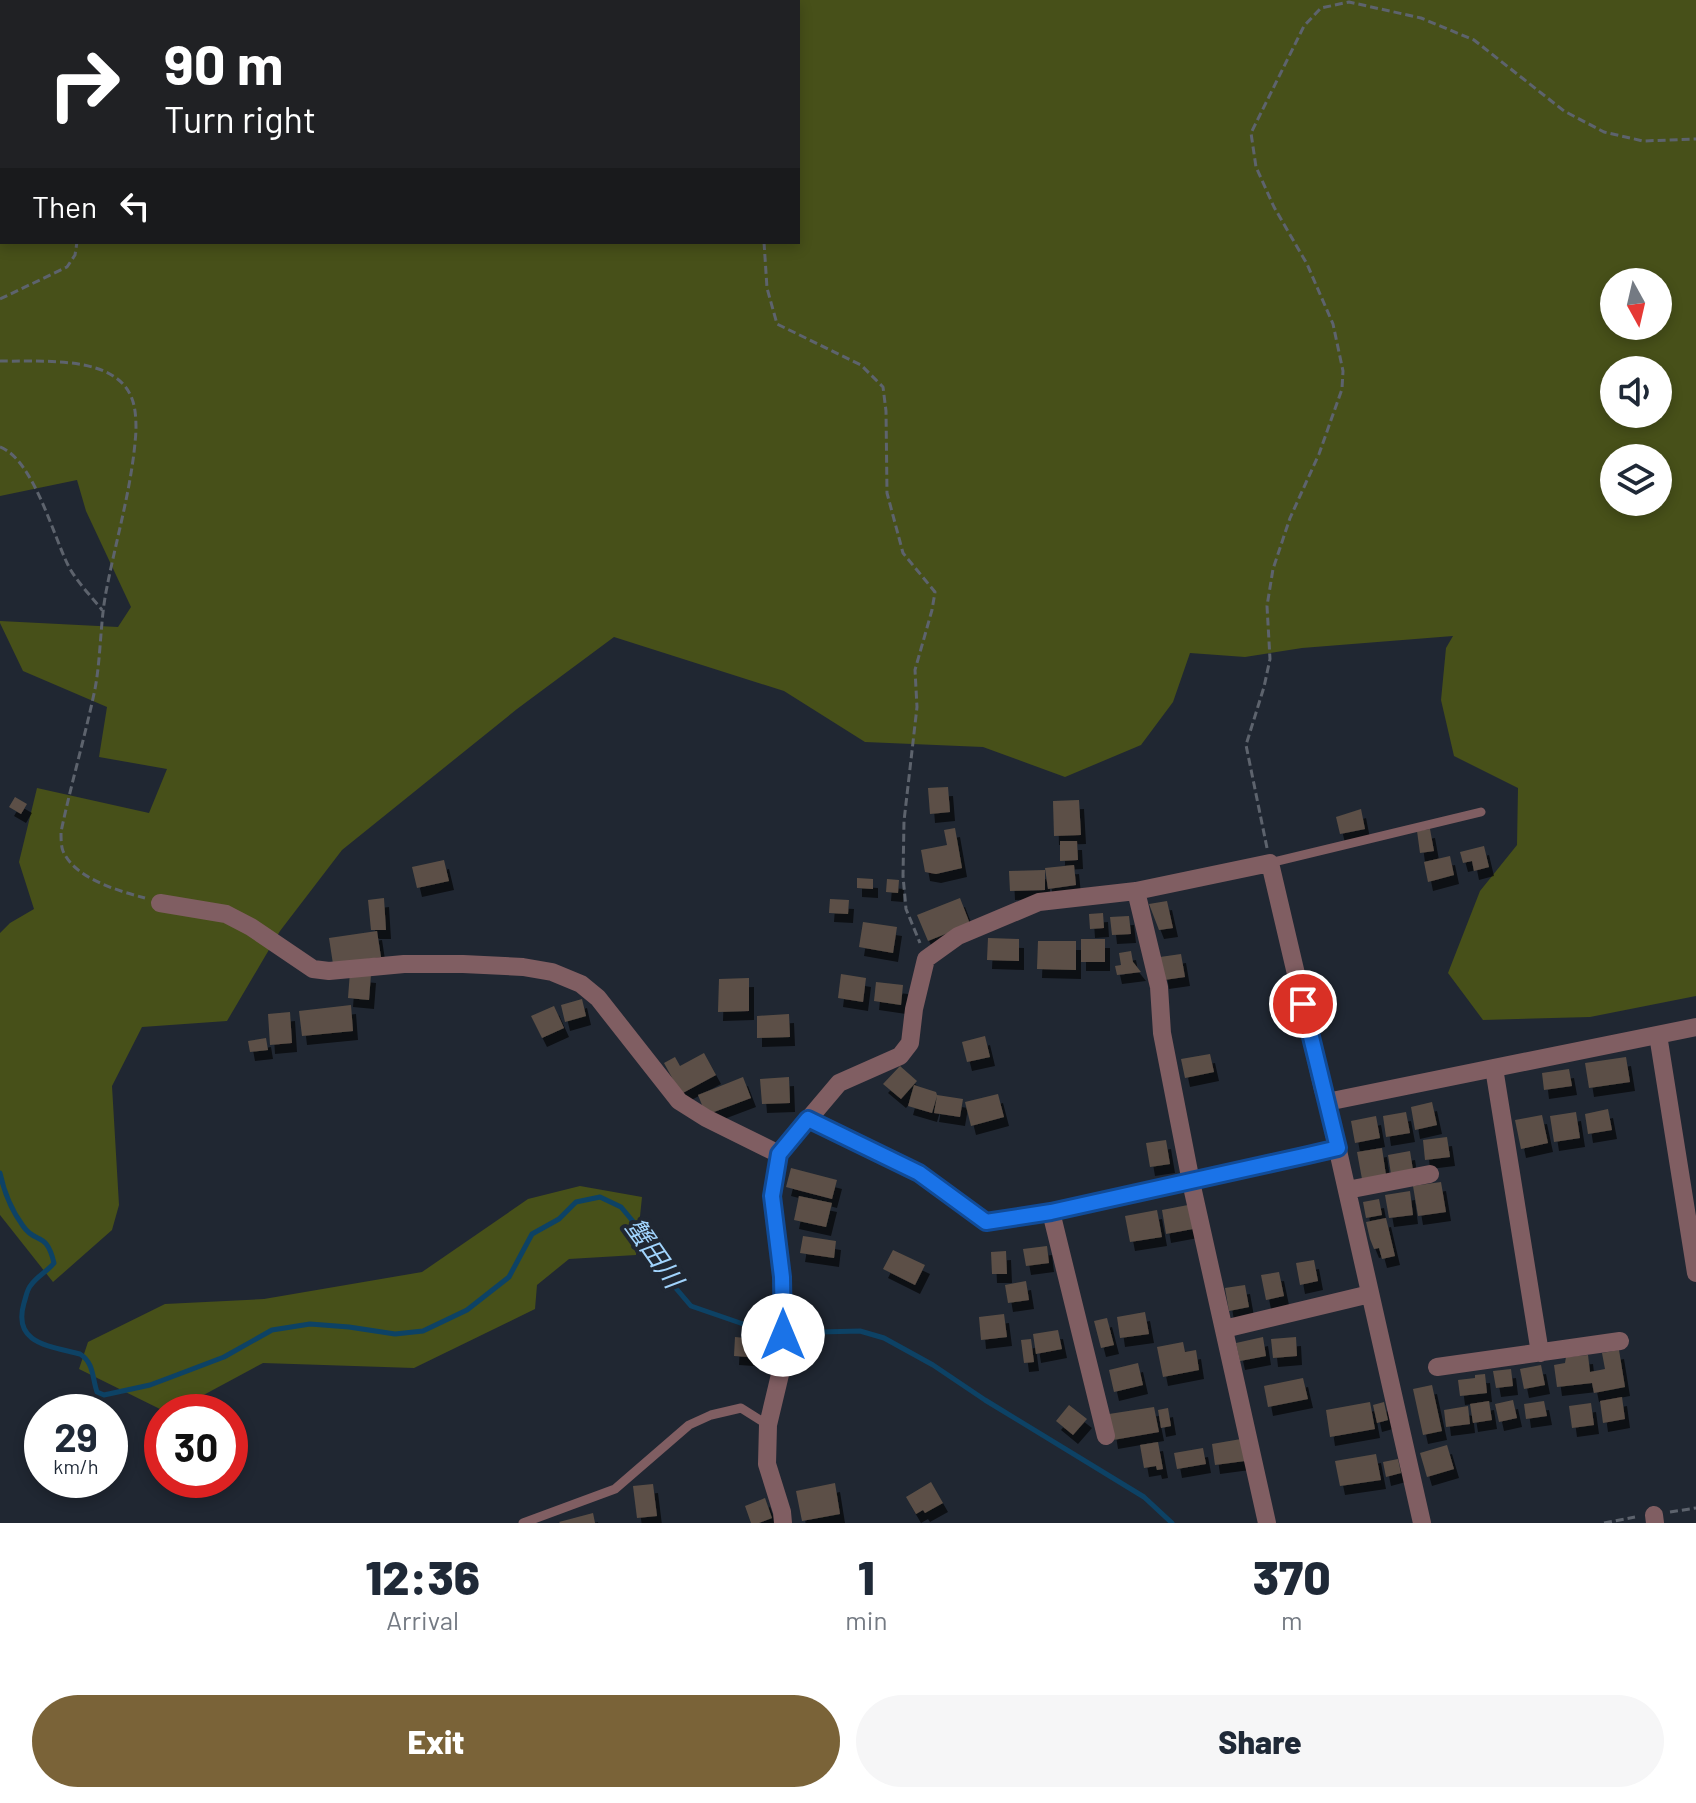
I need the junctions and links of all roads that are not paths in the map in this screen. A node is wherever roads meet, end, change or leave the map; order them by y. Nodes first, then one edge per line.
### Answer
1 (1481, 812) dead end
2 (1270, 863) junction
3 (1136, 891) junction
4 (160, 903) road end
5 (1696, 1027) edge
6 (1658, 1035) junction
7 (1494, 1068) junction
8 (1327, 1102) junction
9 (808, 1119) junction
10 (1338, 1148) junction
11 (779, 1154) junction
12 (1430, 1174) dead end
13 (1191, 1182) junction
14 (1347, 1190) junction
15 (1051, 1212) junction
16 (1696, 1273) edge
17 (1370, 1294) junction
18 (1224, 1329) junction
19 (1620, 1341) dead end
20 (1540, 1353) junction
21 (1437, 1367) dead end
22 (768, 1425) junction
23 (1106, 1436) dead end
24 (523, 1523) edge
25 (783, 1523) edge
26 (1267, 1523) edge
27 (1422, 1523) edge

1 - 2 lane
2 - 3 street
2 - 8 street
3 - 9 street
3 - 13 street
4 - 11 street
5 - 6 street
6 - 7 street
6 - 16 street
7 - 8 street
7 - 20 street
8 - 10 street
9 - 11 street
9 - 15 street
10 - 13 street
10 - 14 street
11 - 22 street
12 - 14 street
13 - 15 street
13 - 18 street
14 - 17 street
15 - 23 street
17 - 18 street
17 - 27 street
18 - 26 street
19 - 20 street
20 - 21 street
22 - 24 lane
22 - 25 street

